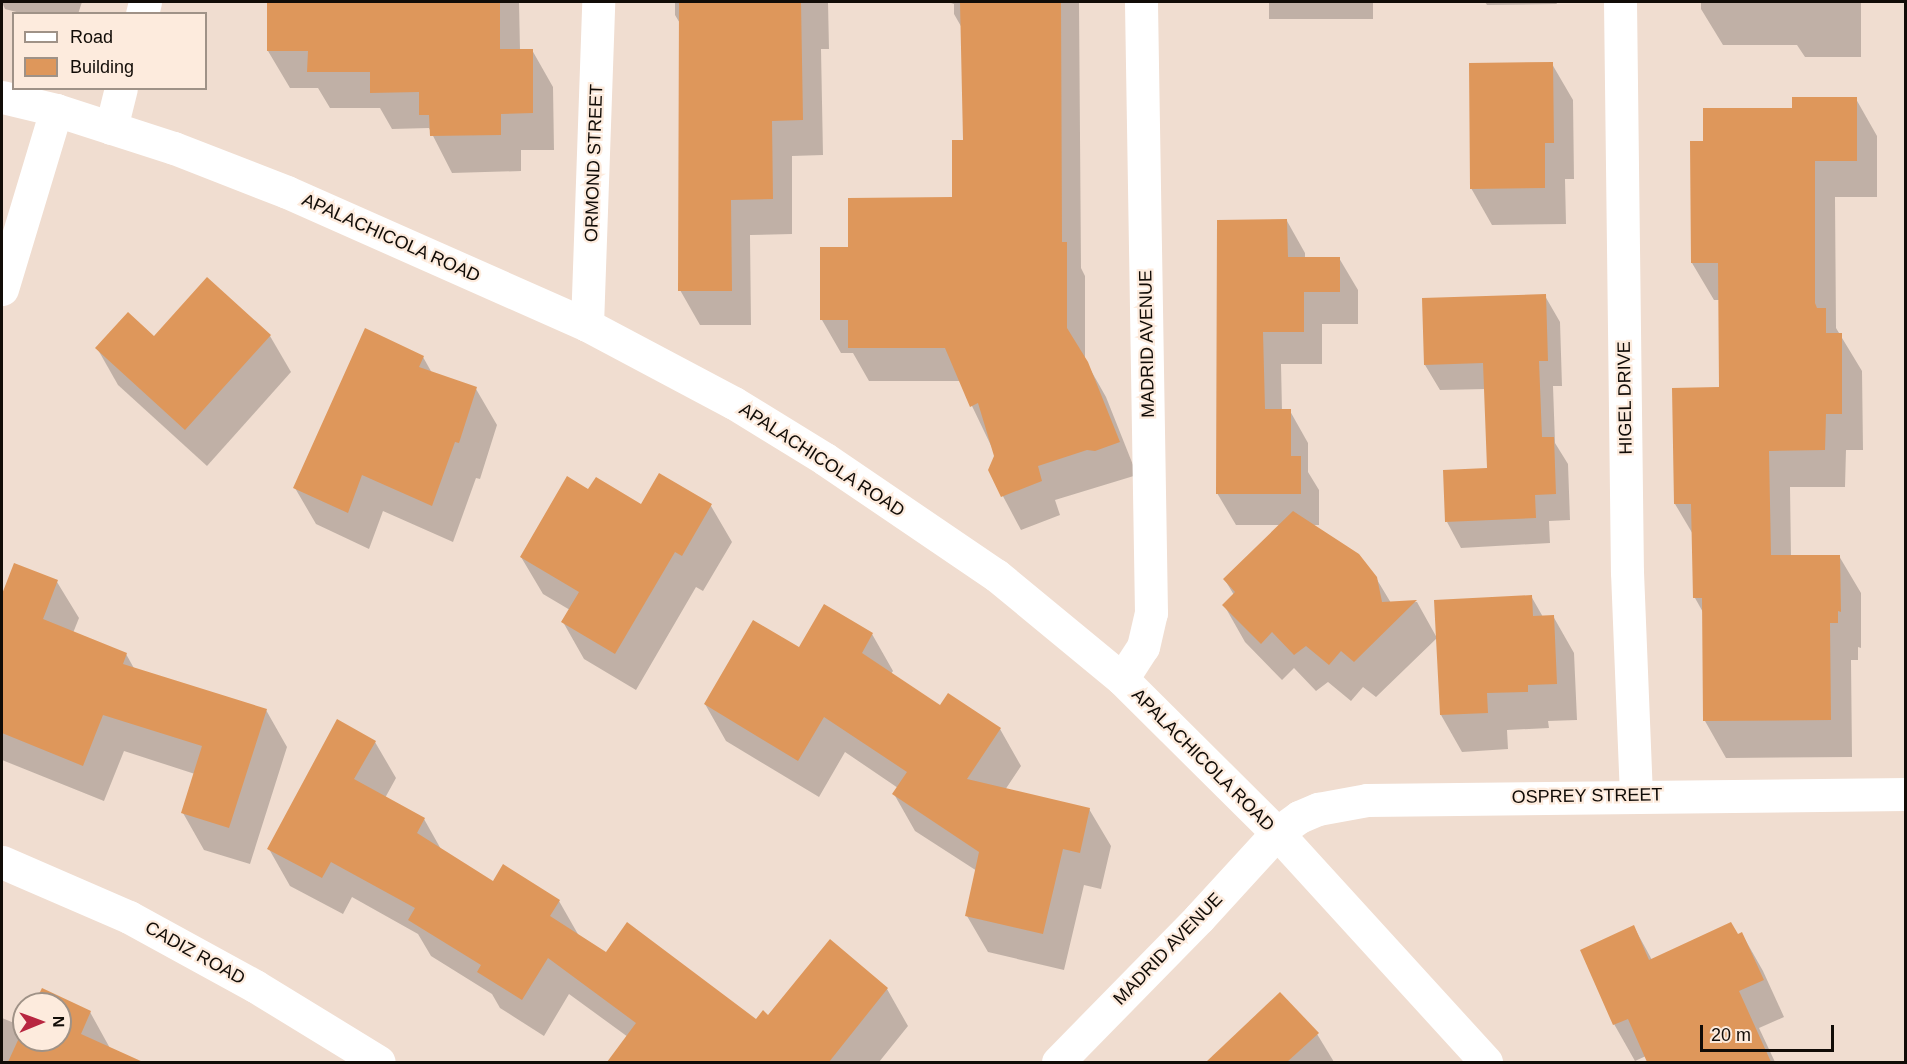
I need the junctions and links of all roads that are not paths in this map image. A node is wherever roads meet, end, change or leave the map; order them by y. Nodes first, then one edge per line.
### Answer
1 (598, 2) edge
2 (1141, 2) edge
3 (1620, 2) edge
4 (120, 90) edge
5 (2, 97) edge
6 (56, 110) junction
7 (111, 128) junction
8 (2, 289) edge
9 (587, 325) junction
10 (1122, 679) junction
11 (1905, 794) edge
12 (1636, 795) junction
13 (1276, 833) junction
14 (2, 862) edge
15 (379, 1062) edge
16 (1058, 1062) edge
17 (1486, 1062) edge

1 - 9 street, ORMOND STREET
2 - 10 street, MADRID AVENUE
3 - 12 street, HIGEL DRIVE
4 - 7 street
5 - 6 street, APALACHICOLA ROAD
6 - 7 street, APALACHICOLA ROAD
6 - 8 street
7 - 9 street, APALACHICOLA ROAD
9 - 10 street, APALACHICOLA ROAD
10 - 13 street, APALACHICOLA ROAD
11 - 12 street, OSPREY STREET
12 - 13 street, OSPREY STREET
13 - 16 street, MADRID AVENUE
13 - 17 street, APALACHICOLA ROAD
14 - 15 street, CADIZ ROAD

